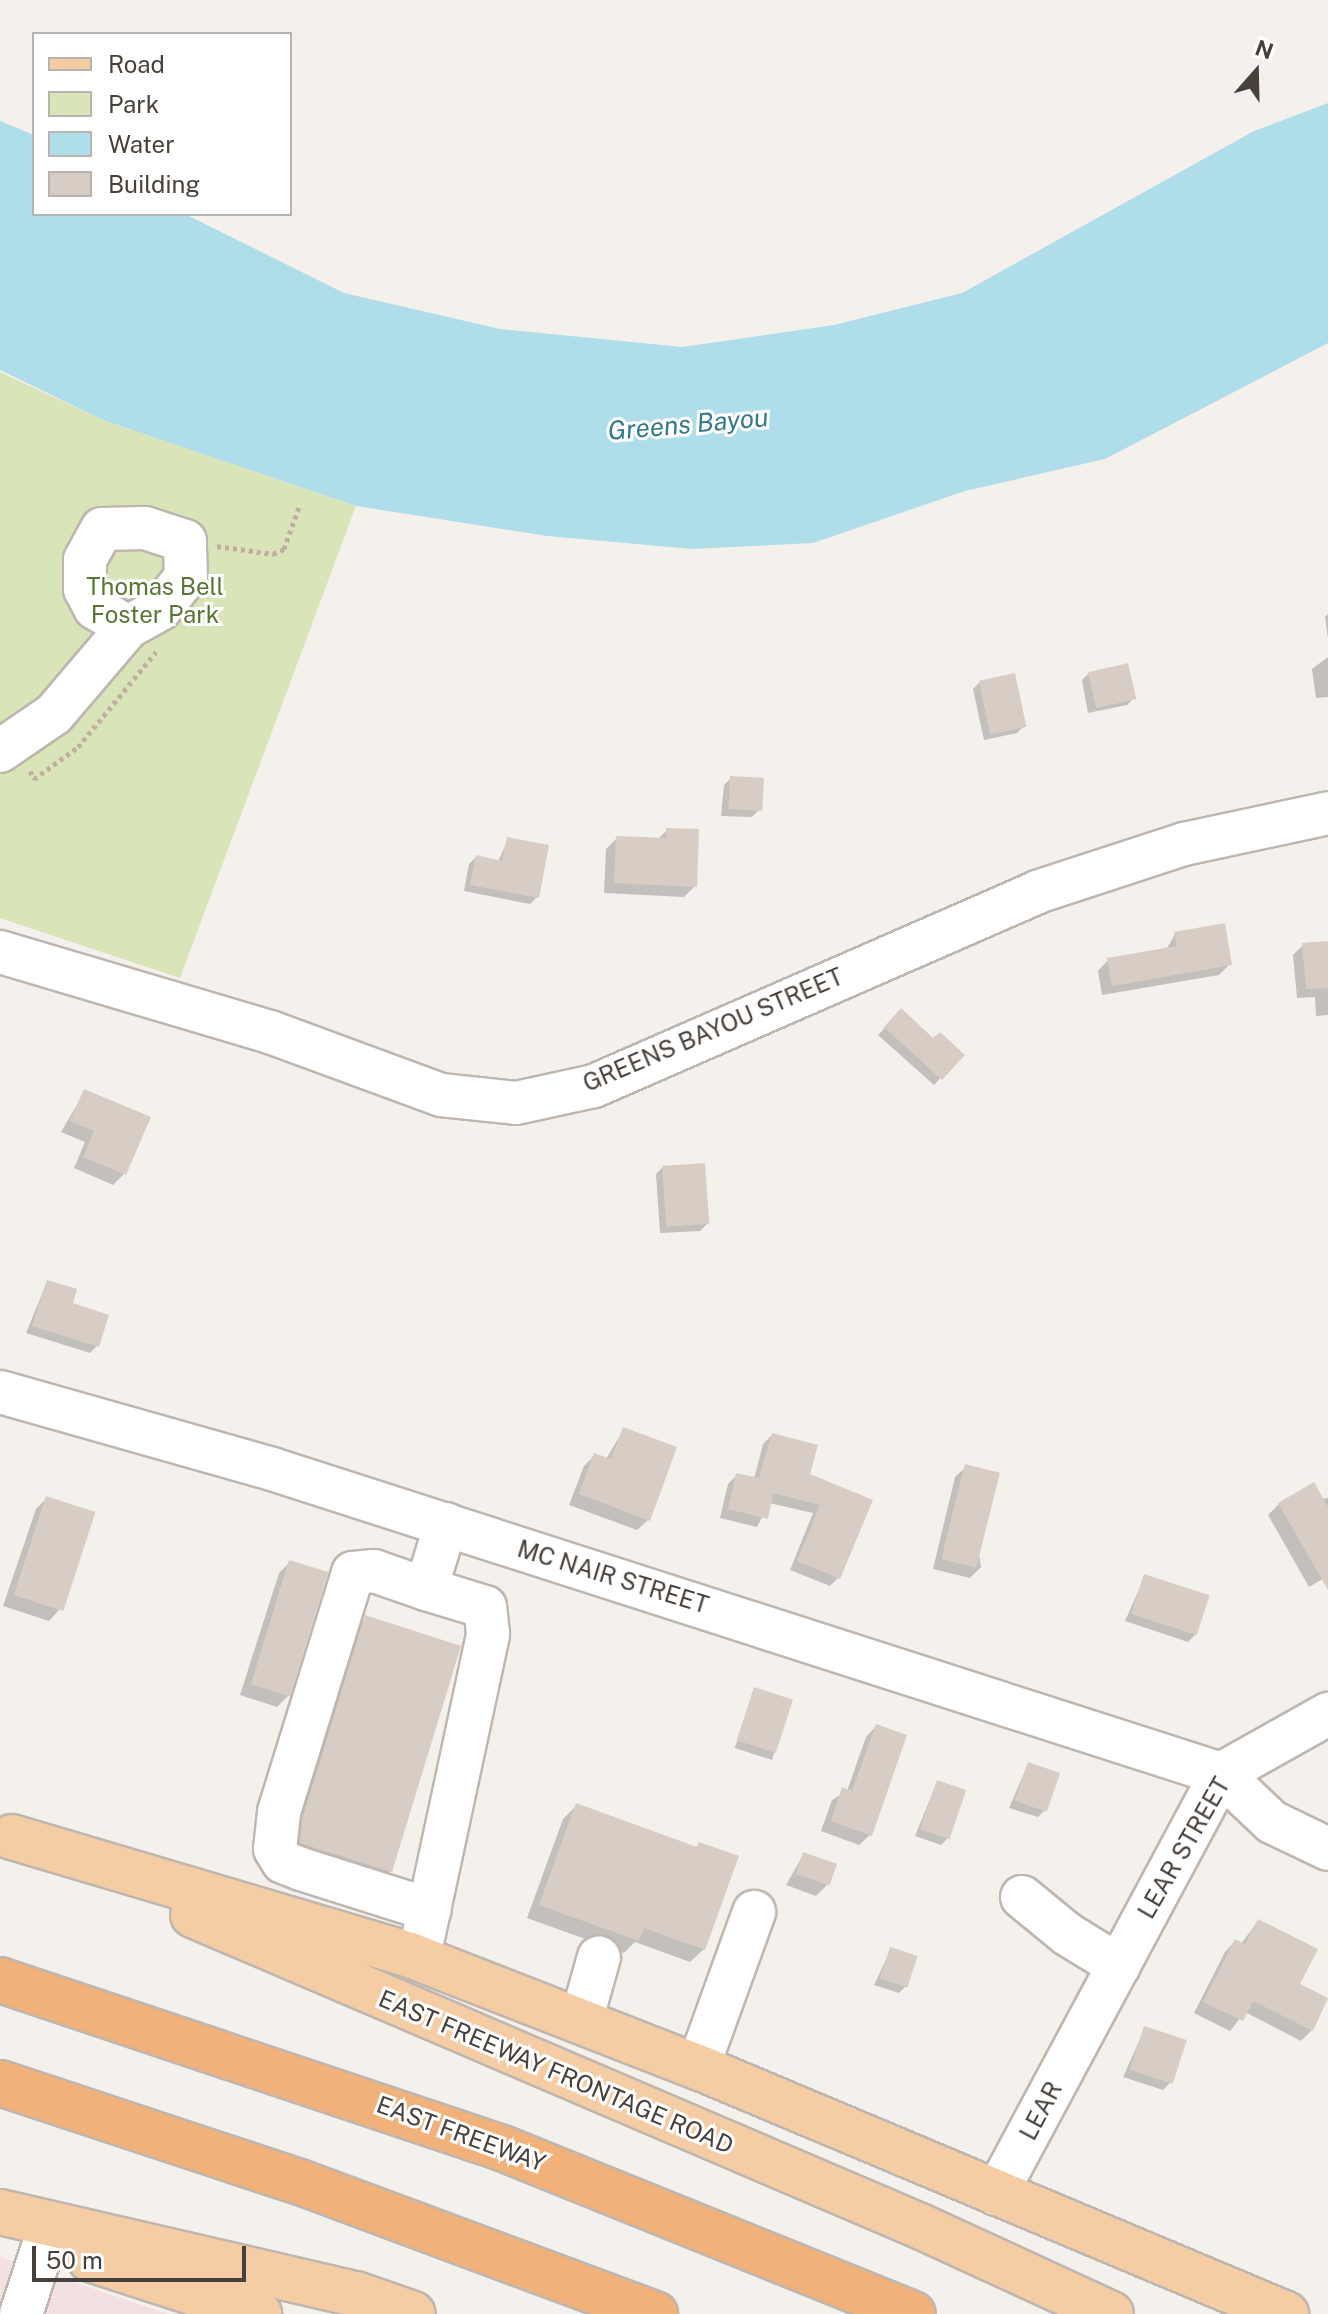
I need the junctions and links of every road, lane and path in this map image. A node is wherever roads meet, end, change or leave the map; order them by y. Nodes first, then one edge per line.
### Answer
1 (128, 627) dead end
2 (2, 747) edge
3 (1328, 813) edge
4 (0, 952) edge
5 (0, 1392) edge
6 (446, 1524) junction
7 (426, 1589) junction
8 (1328, 1714) edge
9 (1221, 1774) junction
10 (6, 1835) edge
11 (1328, 1849) edge
12 (1022, 1897) dead end
13 (430, 1910) junction
14 (754, 1912) dead end
15 (599, 1957) dead end
16 (418, 1959) junction
17 (1119, 1966) junction
18 (0, 1980) edge
19 (581, 2021) junction
20 (1086, 2027) joint
21 (698, 2067) junction
22 (0, 2083) edge
23 (0, 2107) edge
24 (176, 2139) junction
25 (996, 2194) junction
26 (0, 2212) edge
27 (0, 2229) edge
28 (44, 2244) junction
29 (215, 2307) edge
30 (21, 2314) edge
31 (259, 2314) edge
32 (413, 2314) edge
33 (655, 2314) edge
34 (913, 2314) edge
35 (1111, 2314) edge
36 (1286, 2314) edge

1 - 2 street
3 - 4 street, GREENS BAYOU STREET
5 - 6 street, MC NAIR STREET
6 - 7 street
6 - 9 street, MC NAIR STREET
7 - 13 street
7 - 13 street
8 - 9 street, LEAR STREET
9 - 11 street
9 - 17 street, LEAR STREET
10 - 16 main road
10 - 35 main road, EAST FREEWAY FRONTAGE ROAD
12 - 17 street
13 - 16 street
14 - 21 street
15 - 19 street
16 - 19 main road
17 - 20 street, LEAR STREET
18 - 34 highway, EAST FREEWAY
19 - 21 main road
20 - 25 street, LEAR
21 - 25 main road
22 - 24 highway
23 - 24 highway
24 - 33 highway
25 - 36 main road
26 - 32 main road
27 - 28 main road
28 - 29 main road
28 - 30 street
29 - 31 main road

